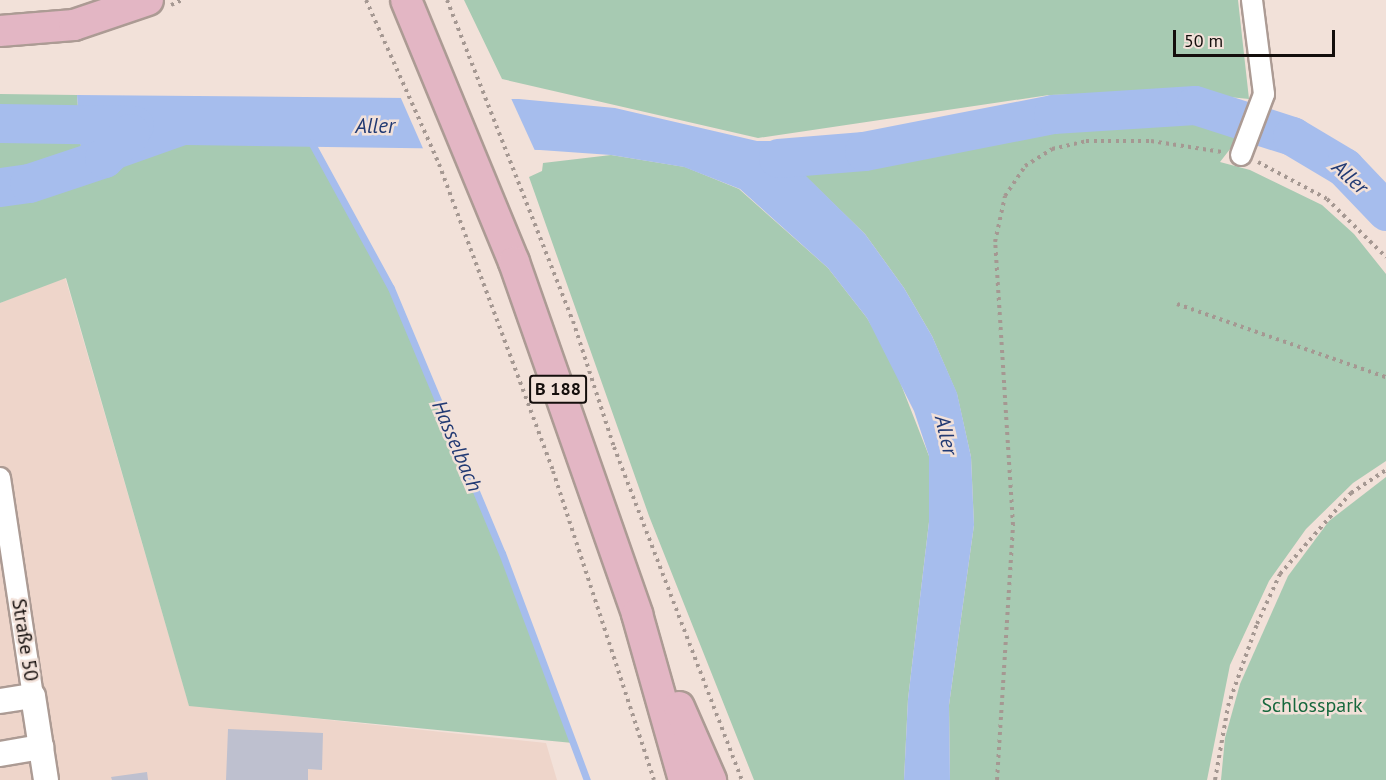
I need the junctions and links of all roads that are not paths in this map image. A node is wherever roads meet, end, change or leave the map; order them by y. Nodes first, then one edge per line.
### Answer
1 (148, 0) edge
2 (392, 0) edge
3 (406, 0) edge
4 (1252, 0) edge
5 (0, 31) edge
6 (421, 36) junction
7 (1241, 155) road end
8 (0, 478) edge
9 (637, 614) junction
10 (33, 696) junction
11 (0, 701) edge
12 (41, 747) junction
13 (0, 754) edge
14 (46, 780) edge
15 (684, 780) edge
16 (711, 780) edge

1 - 5 main road
2 - 6 main road
3 - 6 main road, B 188
4 - 7 street
6 - 9 main road, B 188
8 - 10 street, Straße 50
9 - 15 main road, B 188
9 - 16 main road, B 188
10 - 11 street
10 - 12 street
12 - 13 street
12 - 14 street

